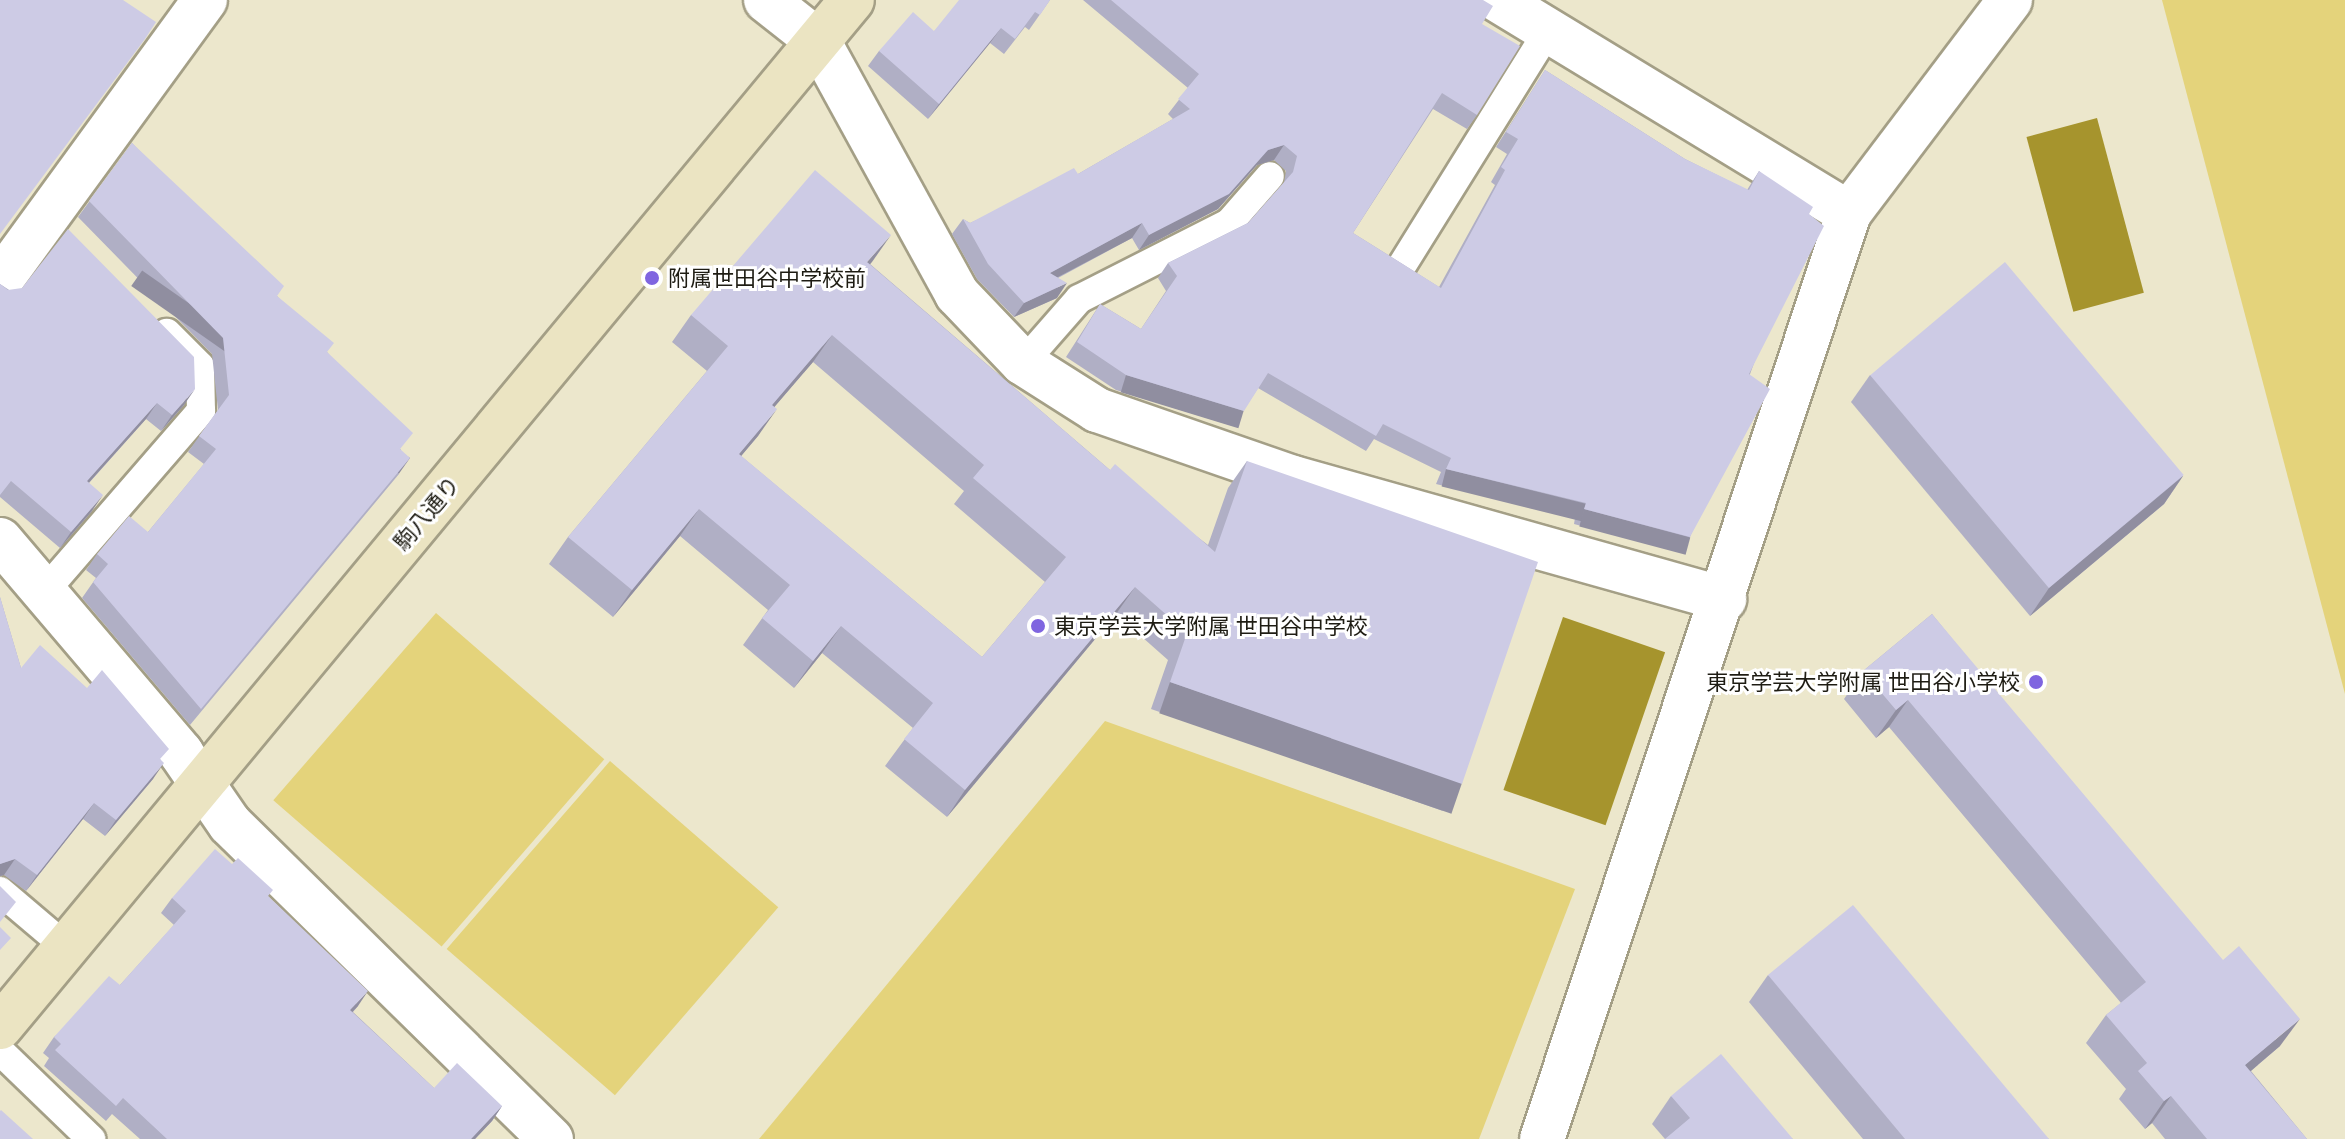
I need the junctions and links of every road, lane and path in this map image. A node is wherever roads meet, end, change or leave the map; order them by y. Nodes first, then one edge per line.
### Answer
1 (205, 0) edge
2 (766, 0) edge
3 (852, 0) edge
4 (1498, 0) edge
5 (2010, 0) edge
6 (1548, 31) junction
7 (818, 41) junction
8 (1270, 176) dead end
9 (1849, 213) junction
10 (1401, 267) edge
11 (0, 281) edge
12 (146, 312) edge
13 (1023, 363) junction
14 (0, 540) edge
15 (44, 592) junction
16 (1724, 599) junction
17 (202, 783) junction
18 (0, 891) edge
19 (66, 947) junction
20 (0, 1027) edge
21 (0, 1051) edge
22 (91, 1139) edge
23 (551, 1139) edge
24 (1542, 1139) edge

1 - 11 street
2 - 7 street
3 - 7 street, 駒八通り
4 - 6 street
5 - 9 street
6 - 9 street
6 - 10 lane
7 - 13 street
7 - 17 street, 駒八通り
8 - 13 lane
9 - 16 street
12 - 15 lane
13 - 16 street
14 - 15 street
15 - 17 street
16 - 24 street
17 - 19 street, 駒八通り
17 - 23 street
18 - 19 lane
19 - 20 street, 駒八通り
21 - 22 lane

